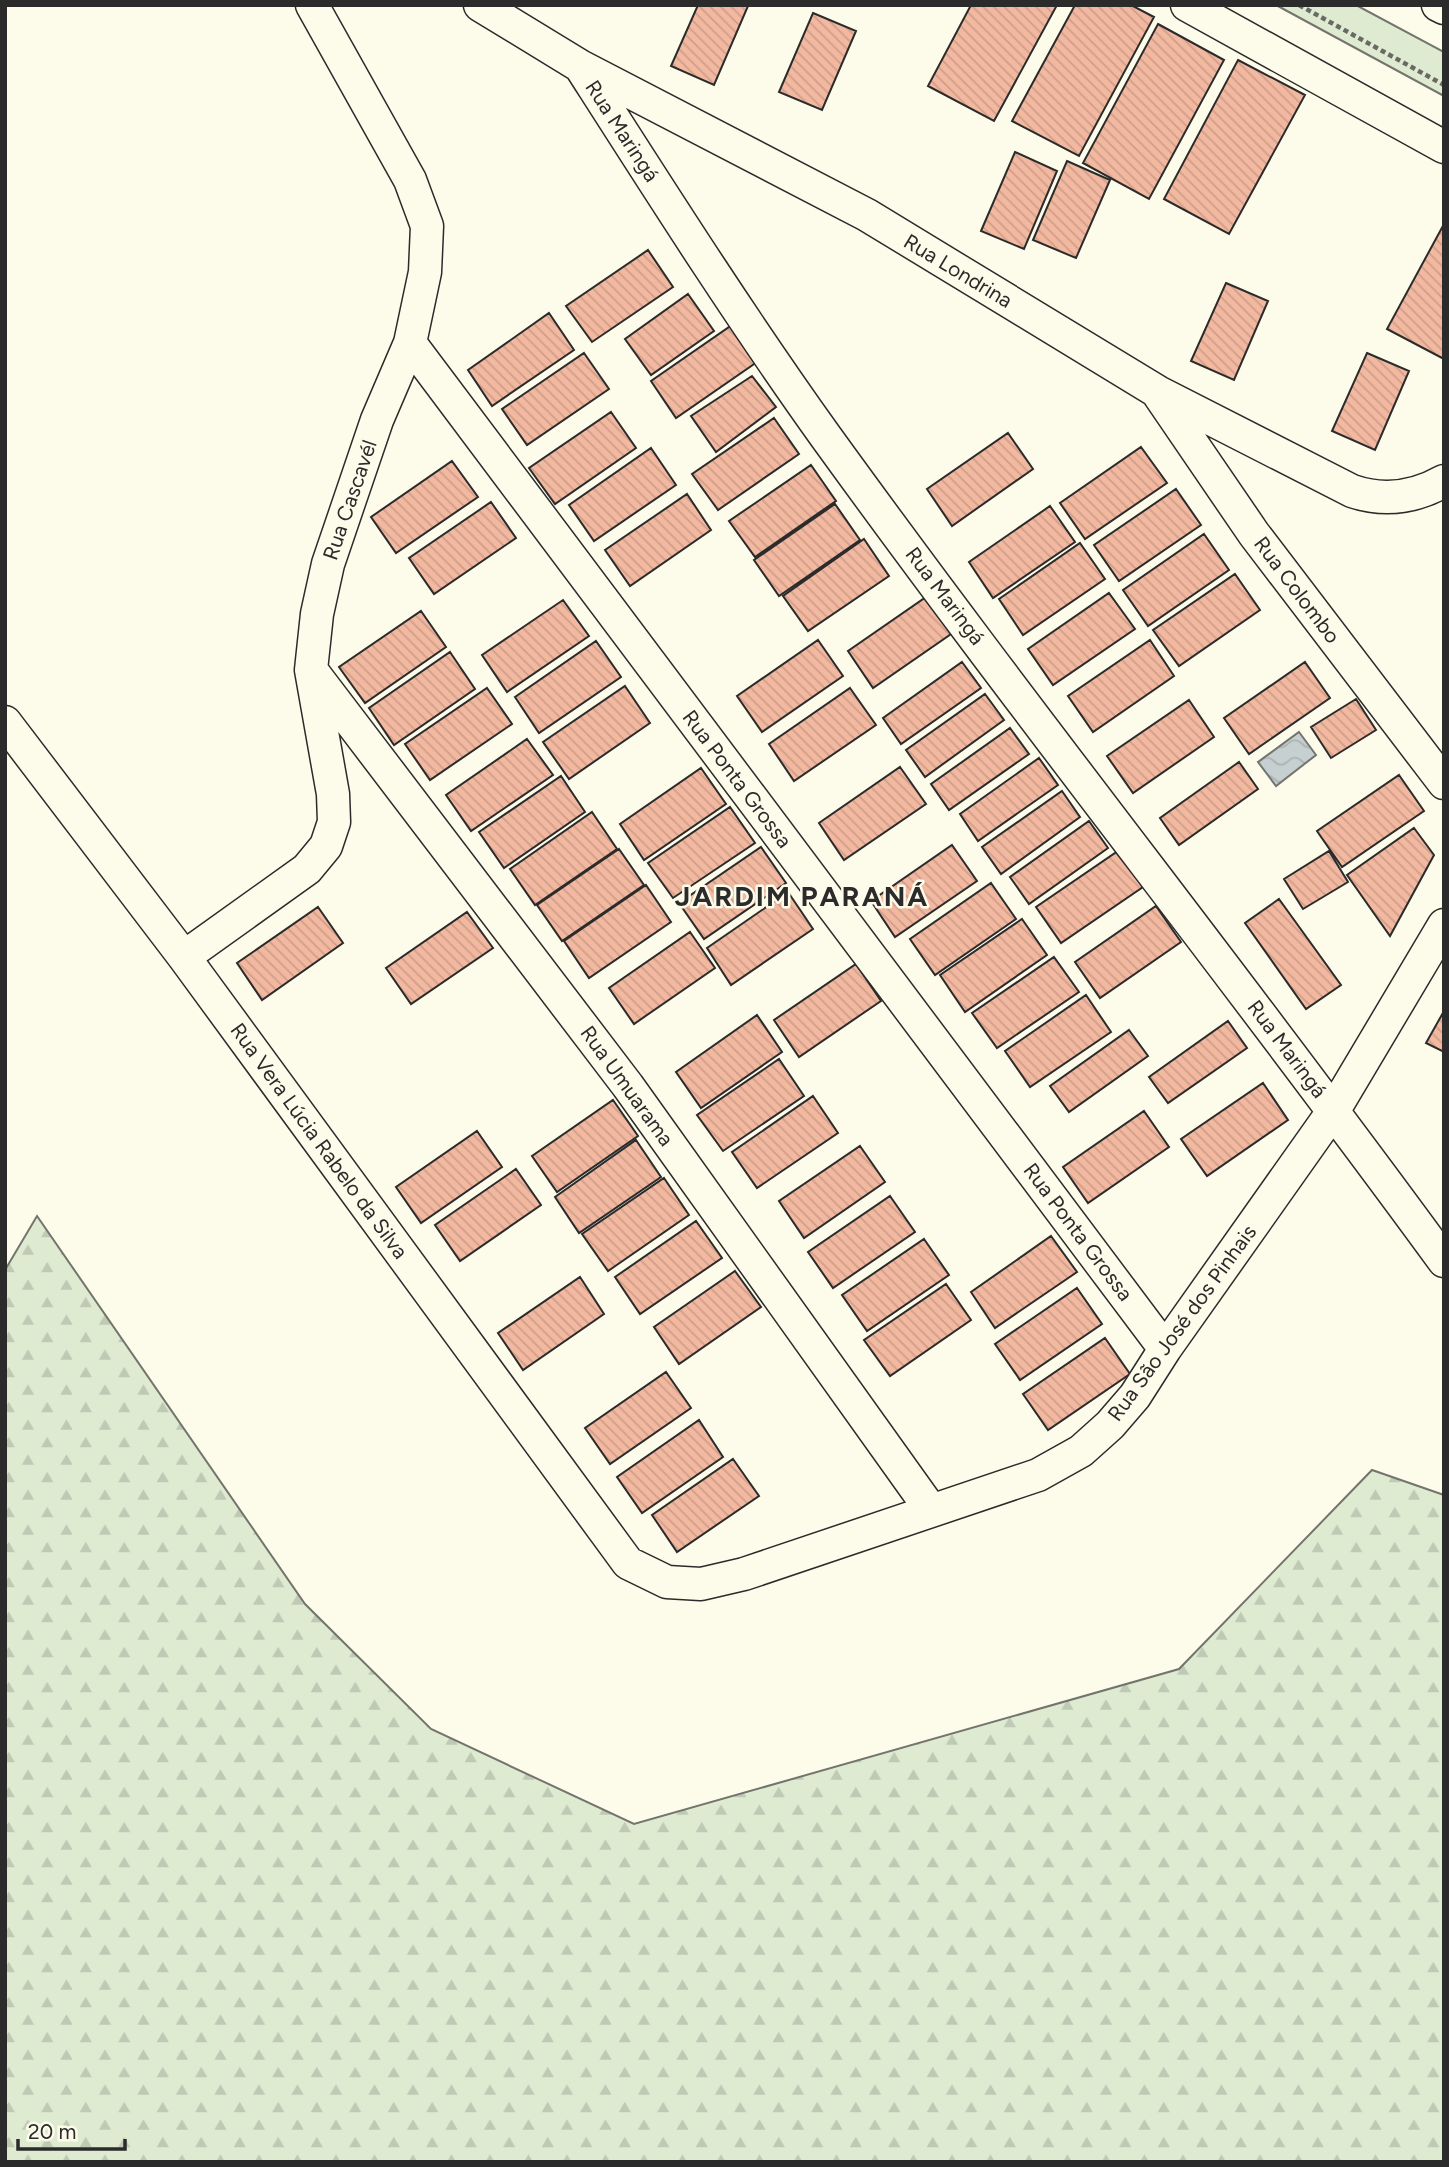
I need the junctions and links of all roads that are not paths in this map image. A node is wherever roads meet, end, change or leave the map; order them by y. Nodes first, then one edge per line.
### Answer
1 (312, 5) edge
2 (480, 5) edge
3 (1187, 5) edge
4 (1438, 5) edge
5 (1444, 8) edge
6 (580, 66) junction
7 (1444, 147) edge
8 (410, 343) junction
9 (1157, 392) junction
10 (1444, 481) edge
11 (311, 670) junction
12 (5, 722) edge
13 (1444, 783) edge
14 (1444, 925) edge
15 (184, 957) junction
16 (1334, 1110) junction
17 (1444, 1261) edge
18 (1165, 1349) junction
19 (931, 1510) junction
20 (628, 1563) joint

1 - 8 street, Rua Cascavél
2 - 6 street, Rua Londrina
3 - 7 street
4 - 5 street
6 - 9 street, Rua Londrina
6 - 16 street, Rua Maringá
8 - 11 street, Rua Cascavél
8 - 18 street, Rua Ponta Grossa
9 - 10 street, Rua Londrina
9 - 13 street, Rua Colombo
11 - 15 street, Rua Cascavél
11 - 19 street, Rua Umuarama
12 - 15 street, Rua Vera Lúcia Rabelo da Silva
14 - 16 street, Rua São José dos Pinhais
15 - 20 street, Rua Vera Lúcia Rabelo da Silva
16 - 17 street, Rua Maringá
16 - 18 street, Rua São José dos Pinhais
18 - 19 street, Rua São José dos Pinhais
19 - 20 street, Rua São José dos Pinhais

